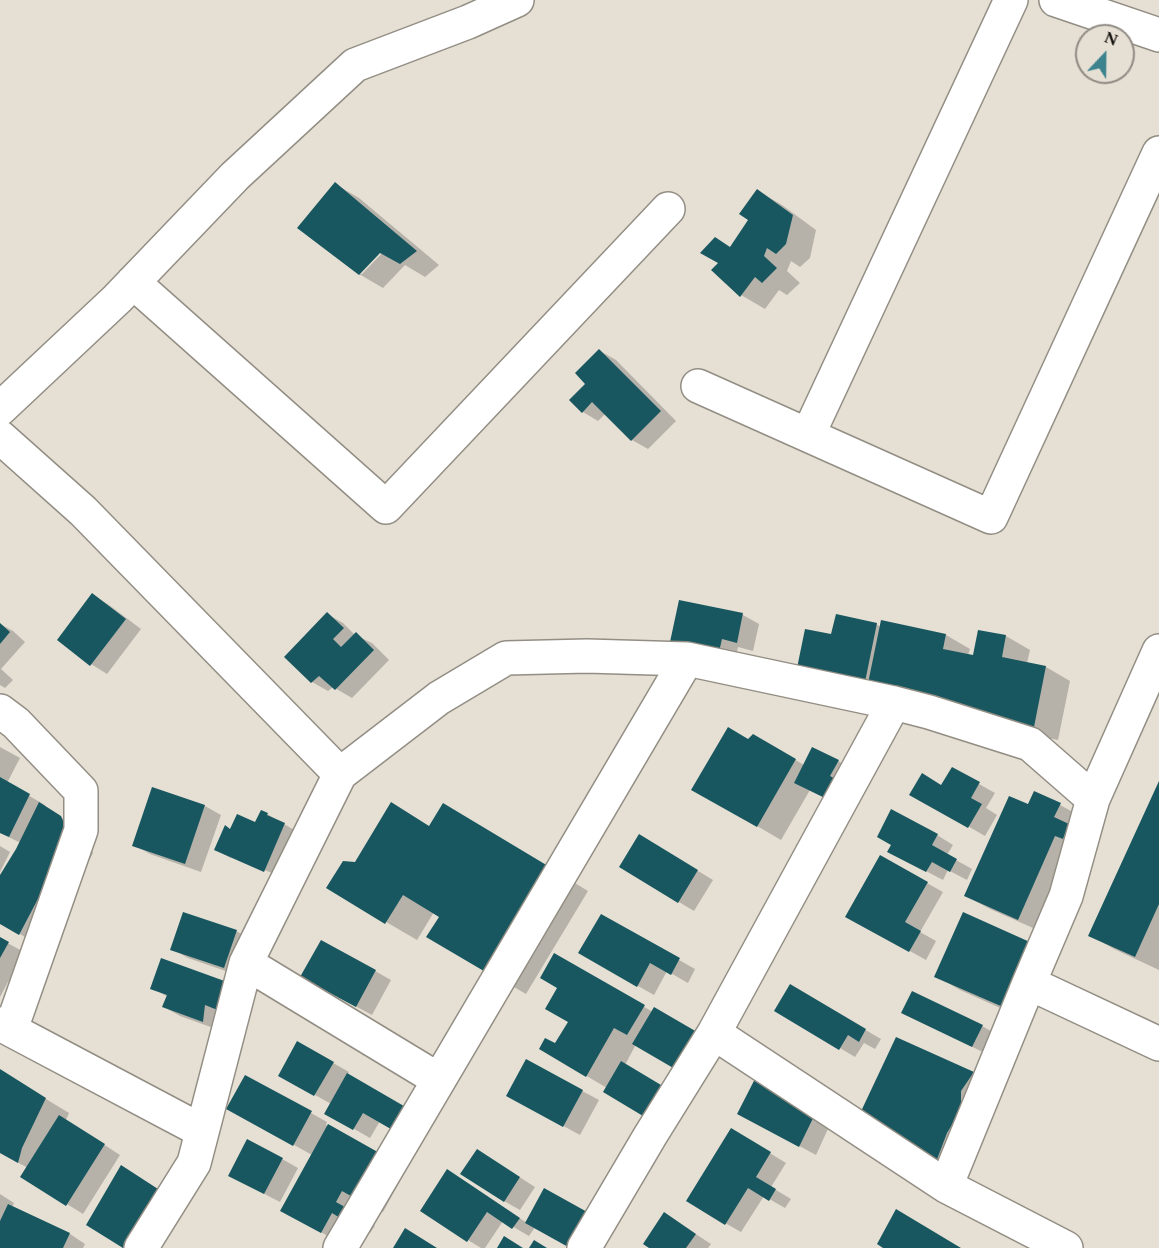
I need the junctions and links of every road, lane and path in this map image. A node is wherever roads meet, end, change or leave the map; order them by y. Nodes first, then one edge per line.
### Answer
1 (517, 0) edge
2 (1011, 0) edge
3 (1056, 0) edge
4 (1159, 35) edge
5 (1159, 153) edge
6 (668, 209) dead end
7 (133, 282) junction
8 (698, 386) dead end
9 (0, 409) edge
10 (808, 435) junction
11 (0, 437) edge
12 (1159, 651) edge
13 (687, 658) junction
14 (894, 703) junction
15 (0, 711) edge
16 (340, 774) junction
17 (1093, 799) junction
18 (246, 963) junction
19 (1029, 983) junction
20 (5, 1026) edge
21 (714, 1033) junction
22 (1159, 1044) edge
23 (439, 1080) junction
24 (202, 1131) junction
25 (945, 1186) junction
26 (141, 1248) edge
27 (340, 1248) edge
28 (584, 1248) edge
29 (1066, 1248) edge

1 - 7 street
2 - 10 street
3 - 4 street
5 - 10 street
6 - 7 street
7 - 9 street
8 - 10 street
11 - 16 street
12 - 17 street
13 - 14 street
13 - 16 street
13 - 23 street
14 - 17 street
14 - 21 street
15 - 20 street
16 - 18 street
17 - 19 street
18 - 23 street
18 - 24 street
19 - 22 street
19 - 25 street
20 - 24 street
21 - 25 street
21 - 28 street
23 - 27 street
24 - 26 street
25 - 29 street

